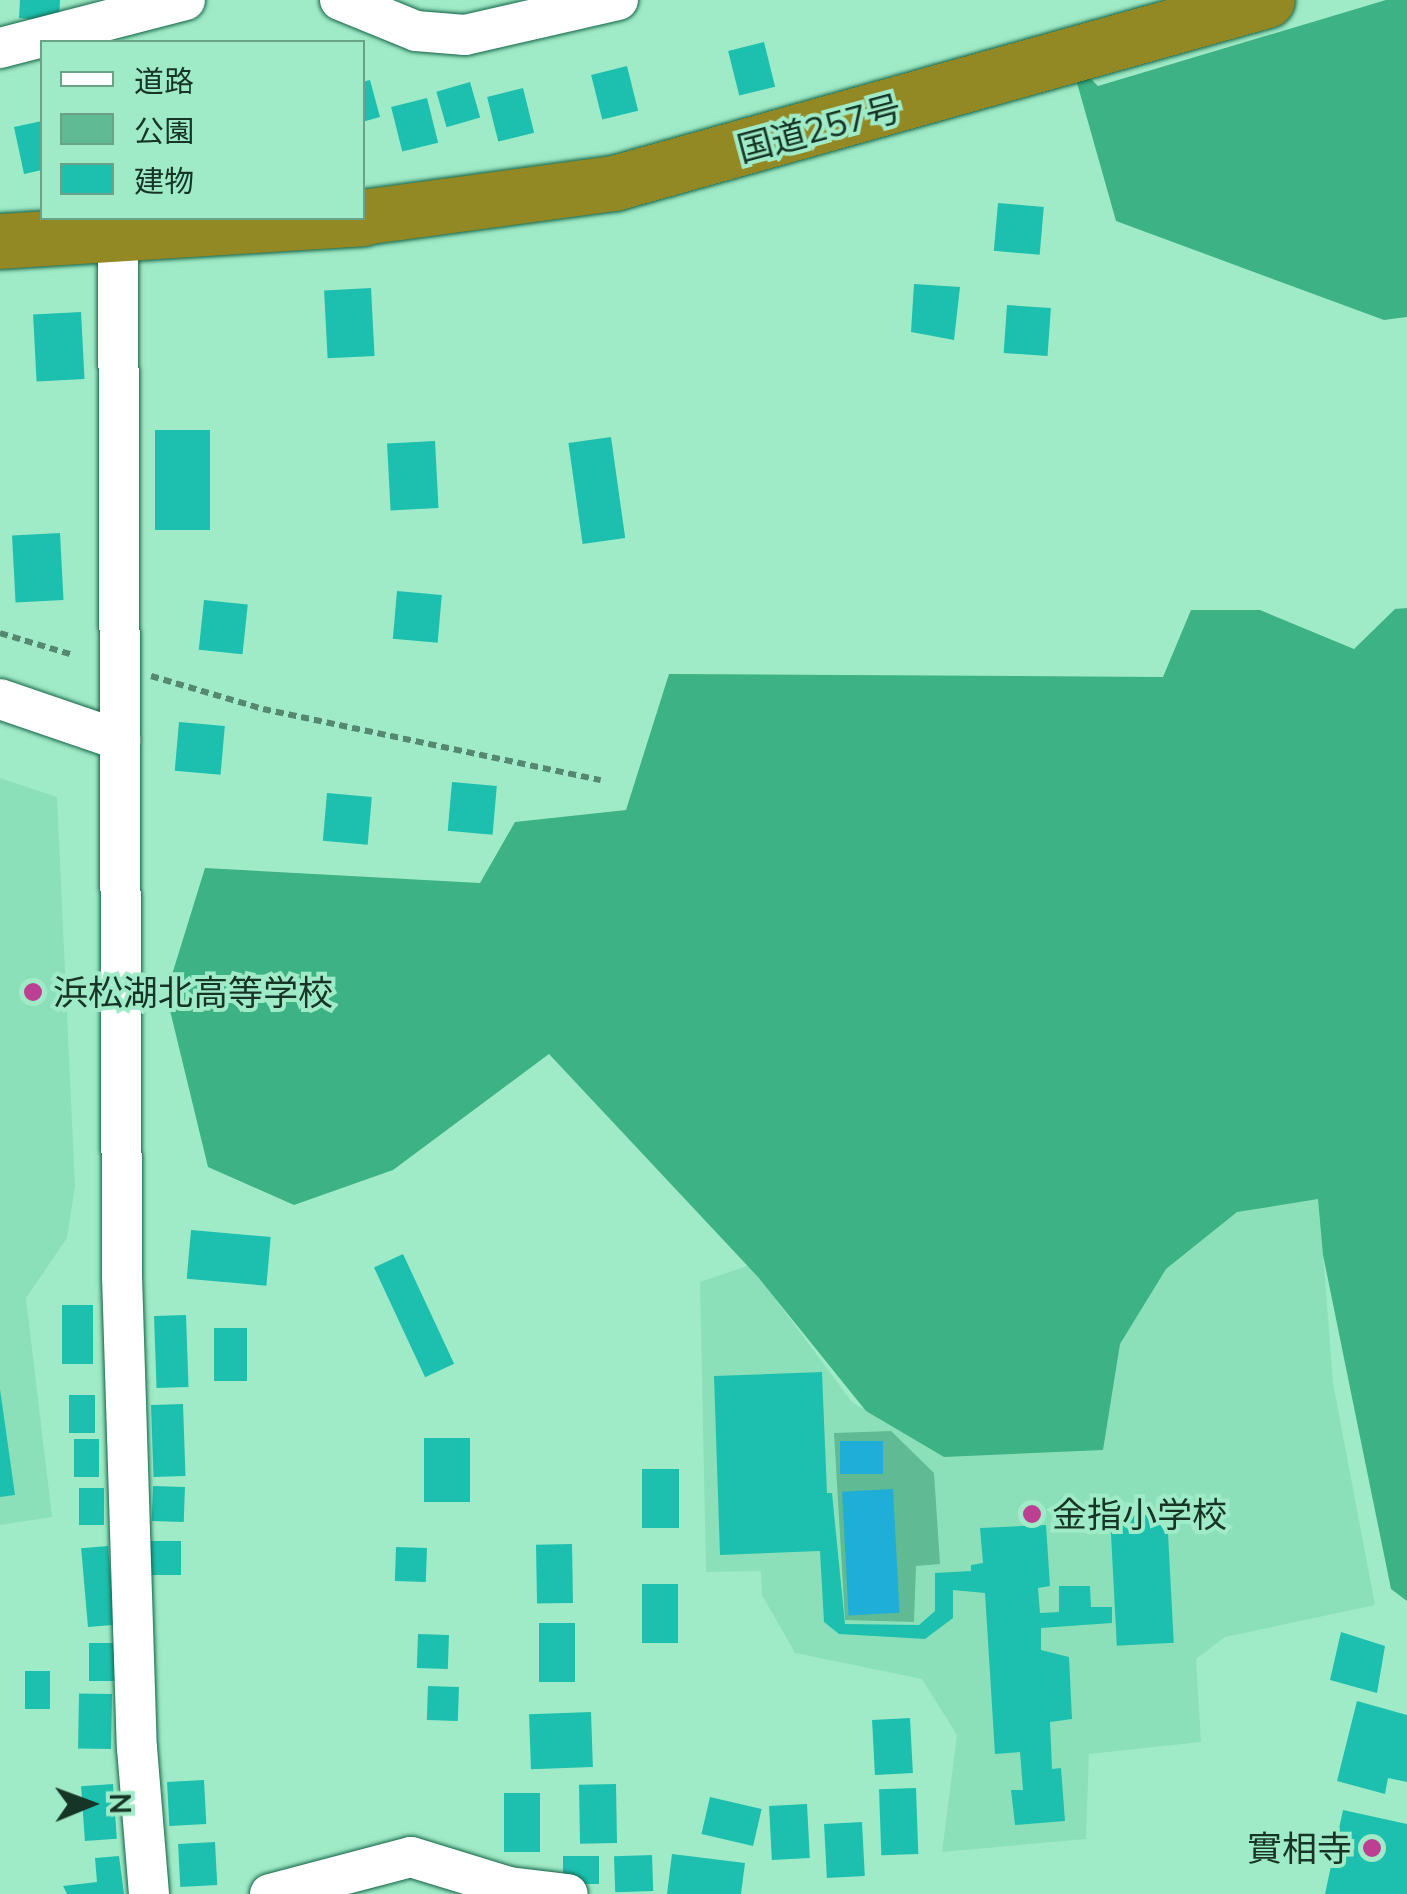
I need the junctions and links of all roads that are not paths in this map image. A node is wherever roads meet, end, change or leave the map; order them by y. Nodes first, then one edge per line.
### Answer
1 (185, 0) edge
2 (340, 0) edge
3 (618, 0) edge
4 (1267, 0) edge
5 (108, 8) edge
6 (0, 48) edge
7 (365, 218) edge
8 (335, 220) edge
9 (118, 236) junction
10 (0, 241) edge
11 (0, 699) edge
12 (120, 740) junction
13 (149, 1894) edge
14 (270, 1894) edge
15 (568, 1894) edge

1 - 5 street
2 - 3 street
4 - 7 highway, 国道257号
5 - 6 street
8 - 9 highway, 国道257号
9 - 10 highway, 国道257号
9 - 12 street
11 - 12 street
12 - 13 street
14 - 15 street

